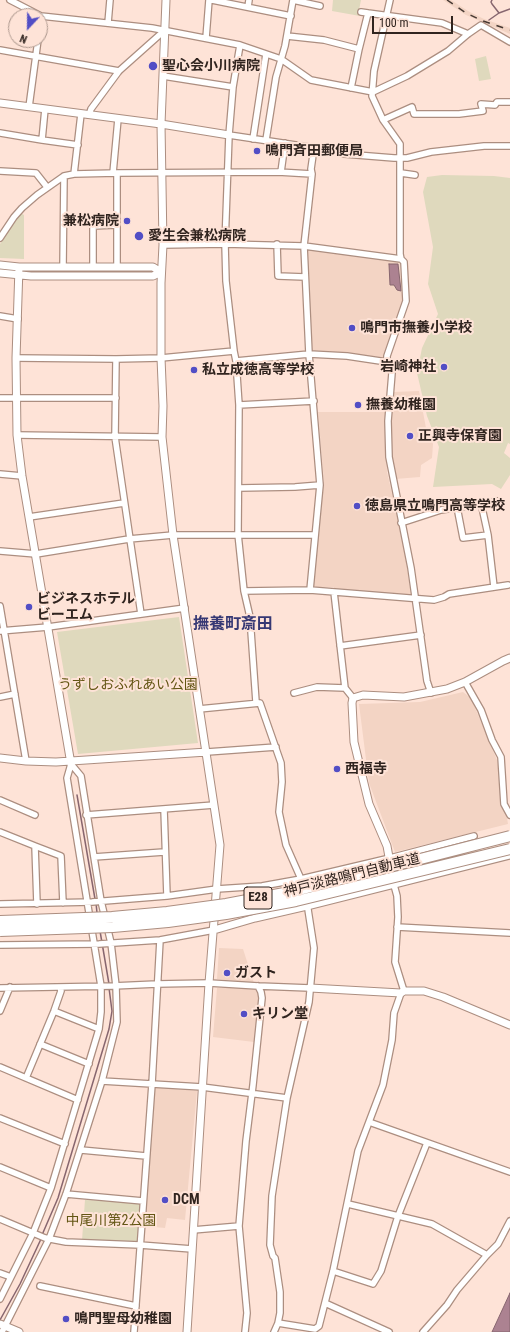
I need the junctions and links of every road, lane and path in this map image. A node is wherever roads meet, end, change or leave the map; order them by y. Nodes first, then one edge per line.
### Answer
1 (10, 0) edge
2 (110, 0) edge
3 (166, 0) edge
4 (210, 0) edge
5 (249, 0) edge
6 (293, 0) edge
7 (390, 0) edge
8 (320, 6) dead end
9 (248, 7) junction
10 (26, 8) edge
11 (361, 12) dead end
12 (368, 13) junction
13 (291, 16) junction
14 (387, 16) junction
15 (48, 17) edge
16 (108, 23) junction
17 (165, 30) junction
18 (468, 34) junction
19 (287, 36) junction
20 (206, 38) junction
21 (510, 42) edge
22 (240, 45) junction
23 (37, 48) edge
24 (359, 49) junction
25 (0, 50) edge
26 (266, 54) junction
27 (36, 56) junction
28 (281, 59) junction
29 (119, 71) junction
30 (163, 76) junction
31 (233, 87) junction
32 (351, 88) junction
33 (373, 92) junction
34 (510, 102) edge
35 (0, 103) edge
36 (29, 107) junction
37 (45, 109) junction
38 (81, 114) junction
39 (89, 115) junction
40 (118, 119) junction
41 (383, 120) junction
42 (161, 124) junction
43 (0, 133) edge
44 (229, 135) junction
45 (253, 139) junction
46 (42, 140) junction
47 (266, 140) junction
48 (285, 143) junction
49 (78, 145) junction
50 (510, 146) edge
51 (314, 148) junction
52 (401, 158) junction
53 (0, 171) edge
54 (228, 172) junction
55 (281, 172) junction
56 (115, 173) junction
57 (162, 173) junction
58 (401, 173) junction
59 (74, 174) junction
60 (312, 174) junction
61 (415, 175) dead end
62 (64, 176) junction
63 (47, 187) junction
64 (116, 225) junction
65 (0, 238) edge
66 (163, 244) junction
67 (225, 244) junction
68 (277, 244) junction
69 (304, 246) junction
70 (401, 259) junction
71 (0, 265) edge
72 (20, 267) junction
73 (63, 267) junction
74 (93, 267) junction
75 (117, 267) junction
76 (161, 272) junction
77 (0, 273) edge
78 (19, 276) junction
79 (304, 277) junction
80 (0, 316) edge
81 (18, 319) junction
82 (234, 351) junction
83 (309, 354) junction
84 (16, 358) junction
85 (161, 358) junction
86 (116, 359) junction
87 (236, 361) junction
88 (387, 362) junction
89 (0, 398) edge
90 (16, 398) junction
91 (116, 398) junction
92 (314, 401) junction
93 (239, 405) junction
94 (17, 435) junction
95 (115, 437) junction
96 (162, 437) junction
97 (0, 474) edge
98 (22, 476) junction
99 (320, 484) junction
100 (239, 488) junction
101 (498, 501) dead end
102 (124, 503) junction
103 (481, 503) junction
104 (457, 506) junction
105 (29, 517) junction
106 (401, 523) junction
107 (238, 534) junction
108 (174, 535) junction
109 (315, 535) junction
110 (488, 535) junction
111 (130, 539) junction
112 (0, 552) edge
113 (36, 554) junction
114 (508, 585) dead end
115 (494, 587) junction
116 (310, 590) junction
117 (244, 591) junction
118 (334, 592) junction
119 (415, 599) junction
120 (0, 606) edge
121 (186, 608) junction
122 (141, 614) junction
123 (48, 627) junction
124 (2, 631) edge
125 (421, 635) junction
126 (340, 646) junction
127 (510, 658) edge
128 (465, 682) junction
129 (345, 688) junction
130 (294, 693) dead end
131 (431, 693) junction
132 (15, 694) junction
133 (0, 697) edge
134 (353, 698) junction
135 (256, 702) junction
136 (199, 709) junction
137 (276, 747) junction
138 (207, 752) junction
139 (0, 758) edge
140 (26, 761) junction
141 (71, 763) junction
142 (0, 800) edge
143 (214, 805) junction
144 (164, 809) junction
145 (35, 814) dead end
146 (86, 815) junction
147 (510, 815) edge
148 (0, 832) edge
149 (474, 836) dead end
150 (510, 836) edge
151 (35, 846) junction
152 (510, 849) edge
153 (164, 852) junction
154 (510, 855) edge
155 (94, 857) junction
156 (390, 858) junction
157 (301, 879) junction
158 (394, 885) junction
159 (217, 890) junction
160 (167, 896) junction
161 (95, 901) junction
162 (63, 903) junction
163 (0, 904) edge
164 (37, 904) junction
165 (307, 906) junction
166 (0, 921) edge
167 (398, 927) junction
168 (0, 930) edge
169 (214, 930) junction
170 (510, 933) edge
171 (160, 940) junction
172 (109, 943) junction
173 (96, 944) junction
174 (0, 945) edge
175 (209, 983) junction
176 (157, 984) junction
177 (103, 986) junction
178 (114, 986) junction
179 (258, 986) junction
180 (10, 987) junction
181 (60, 987) junction
182 (0, 988) edge
183 (310, 988) junction
184 (403, 992) junction
185 (54, 1011) junction
186 (0, 1012) edge
187 (510, 1025) edge
188 (99, 1029) junction
189 (40, 1044) junction
190 (89, 1064) junction
191 (0, 1067) edge
192 (26, 1078) junction
193 (102, 1081) junction
194 (152, 1084) junction
195 (202, 1087) junction
196 (251, 1093) junction
197 (287, 1098) junction
198 (78, 1100) junction
199 (0, 1118) edge
200 (369, 1122) junction
201 (427, 1143) junction
202 (65, 1144) junction
203 (81, 1150) junction
204 (146, 1156) junction
205 (0, 1167) edge
206 (510, 1172) edge
207 (51, 1188) junction
208 (66, 1194) junction
209 (143, 1201) junction
210 (348, 1204) junction
211 (398, 1216) junction
212 (0, 1219) edge
213 (510, 1221) edge
214 (239, 1226) junction
215 (193, 1230) junction
216 (35, 1234) junction
217 (47, 1238) junction
218 (140, 1245) junction
219 (192, 1249) junction
220 (486, 1255) junction
221 (333, 1271) junction
222 (0, 1273) edge
223 (11, 1277) junction
224 (40, 1286) dead end
225 (0, 1299) edge
226 (326, 1303) junction
227 (136, 1306) junction
228 (278, 1323) junction
229 (2, 1327) edge
230 (19, 1332) edge
231 (134, 1332) edge
232 (186, 1332) edge
233 (245, 1332) edge
234 (274, 1332) edge
235 (389, 1332) edge
236 (423, 1332) edge

1 - 10 street
2 - 16 street
3 - 17 street
4 - 9 street
4 - 20 street
5 - 9 street
6 - 8 street
6 - 13 street
7 - 14 street
9 - 13 street
11 - 12 street
12 - 14 street
12 - 24 street
13 - 19 street
14 - 18 street
14 - 33 street
15 - 16 street
16 - 17 street
17 - 20 street
17 - 29 street
17 - 30 street
18 - 21 street
18 - 33 street
19 - 24 street
19 - 28 street
20 - 22 street
22 - 26 street
22 - 31 street
23 - 27 street
24 - 32 street
25 - 27 street
26 - 28 street
26 - 45 street
27 - 29 street
27 - 36 street
28 - 32 street
28 - 47 street
29 - 39 street
30 - 31 street
30 - 42 street
31 - 44 street
32 - 33 street
33 - 41 street
34 - 41 street
35 - 36 street
36 - 37 street
37 - 38 street
37 - 46 street
38 - 39 street
38 - 49 street
39 - 40 street
40 - 42 street
40 - 56 street
41 - 52 street
42 - 44 street
42 - 57 street
43 - 46 street
44 - 45 street
44 - 54 street
45 - 47 street
46 - 49 street
47 - 48 street
48 - 51 street
48 - 55 street
49 - 59 street
50 - 52 street
51 - 52 street
51 - 60 street
52 - 58 street
53 - 63 street
54 - 55 street
54 - 57 street
54 - 67 street
55 - 60 street
56 - 57 street
56 - 59 street
56 - 64 street
57 - 66 street
58 - 61 street
58 - 70 street
59 - 62 street
60 - 69 street
62 - 63 street
62 - 73 street
63 - 65 street
64 - 74 street
64 - 75 street
66 - 67 street
66 - 76 street
67 - 68 street
67 - 82 street
68 - 69 street
68 - 79 street
69 - 70 street
69 - 79 street
70 - 88 street
71 - 72 street
72 - 73 street
72 - 78 street
73 - 74 street
74 - 75 street
75 - 76 street
76 - 78 street
76 - 85 street
77 - 78 street
78 - 81 street
79 - 83 street
80 - 81 street
81 - 84 street
82 - 85 street
82 - 87 street
83 - 87 street
83 - 88 street
83 - 92 street
84 - 86 street
84 - 90 street
85 - 86 street
85 - 96 street
86 - 91 street
87 - 93 street
88 - 106 street
89 - 90 street
90 - 91 street
90 - 94 street
91 - 95 street
92 - 93 street
92 - 99 street
93 - 100 street
94 - 95 street
94 - 98 street
95 - 96 street
95 - 102 street
96 - 108 street
97 - 98 street
98 - 105 street
99 - 100 street
99 - 109 street
100 - 107 street
101 - 103 street
102 - 105 street
102 - 111 street
103 - 104 street
103 - 110 street
104 - 106 street
104 - 110 street
105 - 113 street
106 - 119 street
107 - 108 street
107 - 109 street
107 - 117 street
108 - 111 street
108 - 121 street
109 - 116 street
110 - 115 street
111 - 113 street
111 - 122 street
112 - 113 street
113 - 123 street
114 - 115 street
115 - 119 street
116 - 117 street
116 - 118 street
117 - 135 street
118 - 119 street
118 - 126 street
119 - 125 street
120 - 124 street
121 - 122 street
121 - 136 street
122 - 123 street
123 - 124 street
123 - 141 street
124 - 132 street
125 - 126 street
125 - 131 street
126 - 129 street
127 - 128 street
128 - 131 street
128 - 147 street
129 - 130 street
129 - 134 street
131 - 134 street
132 - 133 street
132 - 140 street
134 - 156 street
135 - 136 street
135 - 137 street
136 - 138 street
137 - 138 street
137 - 157 street
138 - 141 street
138 - 143 street
139 - 140 street
140 - 141 street
141 - 146 street
141 - 161 street
142 - 145 street
143 - 144 street
143 - 159 street
144 - 146 street
144 - 153 street
146 - 155 street
148 - 151 street
149 - 156 street
150 - 166 highway, 神戸淡路鳴門自動車道 / E28, bridge
151 - 162 street
151 - 164 street
152 - 168 highway, 神戸淡路鳴門自動車道 / E28, bridge
153 - 155 street
153 - 160 street
154 - 158 street
155 - 161 street
156 - 157 street
156 - 158 street
157 - 159 street
157 - 165 street
158 - 165 street
158 - 167 street
159 - 160 street
159 - 169 street
160 - 161 street
161 - 162 street
161 - 172 street
161 - 173 street
162 - 164 street
163 - 164 street
165 - 169 street
165 - 183 street
167 - 170 street
167 - 184 street
169 - 171 street
169 - 175 street
171 - 172 street
171 - 176 street
172 - 173 street
172 - 178 street
173 - 174 street
173 - 177 street
175 - 176 street
175 - 179 street
175 - 195 street
176 - 178 street
176 - 194 street
177 - 178 street
177 - 181 street
177 - 188 street
178 - 193 street
179 - 183 street
179 - 196 street
180 - 181 street
180 - 182 street
180 - 186 street
181 - 185 street
183 - 184 street
183 - 197 street
184 - 187 street
184 - 200 street
185 - 188 street
185 - 189 street
188 - 190 street
189 - 190 street
189 - 192 street
190 - 198 street
191 - 192 street
192 - 198 street
193 - 194 street
193 - 203 street
194 - 195 street
194 - 204 street
195 - 196 street
195 - 215 street
196 - 197 street
196 - 214 street
197 - 228 street
198 - 202 street
199 - 202 street
200 - 201 street
200 - 210 street
201 - 206 street
201 - 211 street
202 - 207 street
203 - 204 street
203 - 208 street
204 - 209 street
205 - 207 street
207 - 216 street
208 - 209 street
208 - 217 street
209 - 218 street
210 - 211 street
210 - 221 street
211 - 220 street
211 - 221 street
212 - 216 street
213 - 220 street
214 - 215 street
214 - 233 street
215 - 219 street
216 - 217 street
216 - 223 street
217 - 218 street
217 - 229 street
218 - 219 street
218 - 227 street
219 - 232 street
220 - 236 street
221 - 226 street
222 - 223 street
223 - 225 street
224 - 227 street
226 - 228 street
226 - 235 street
227 - 231 street
228 - 234 street
229 - 230 street

